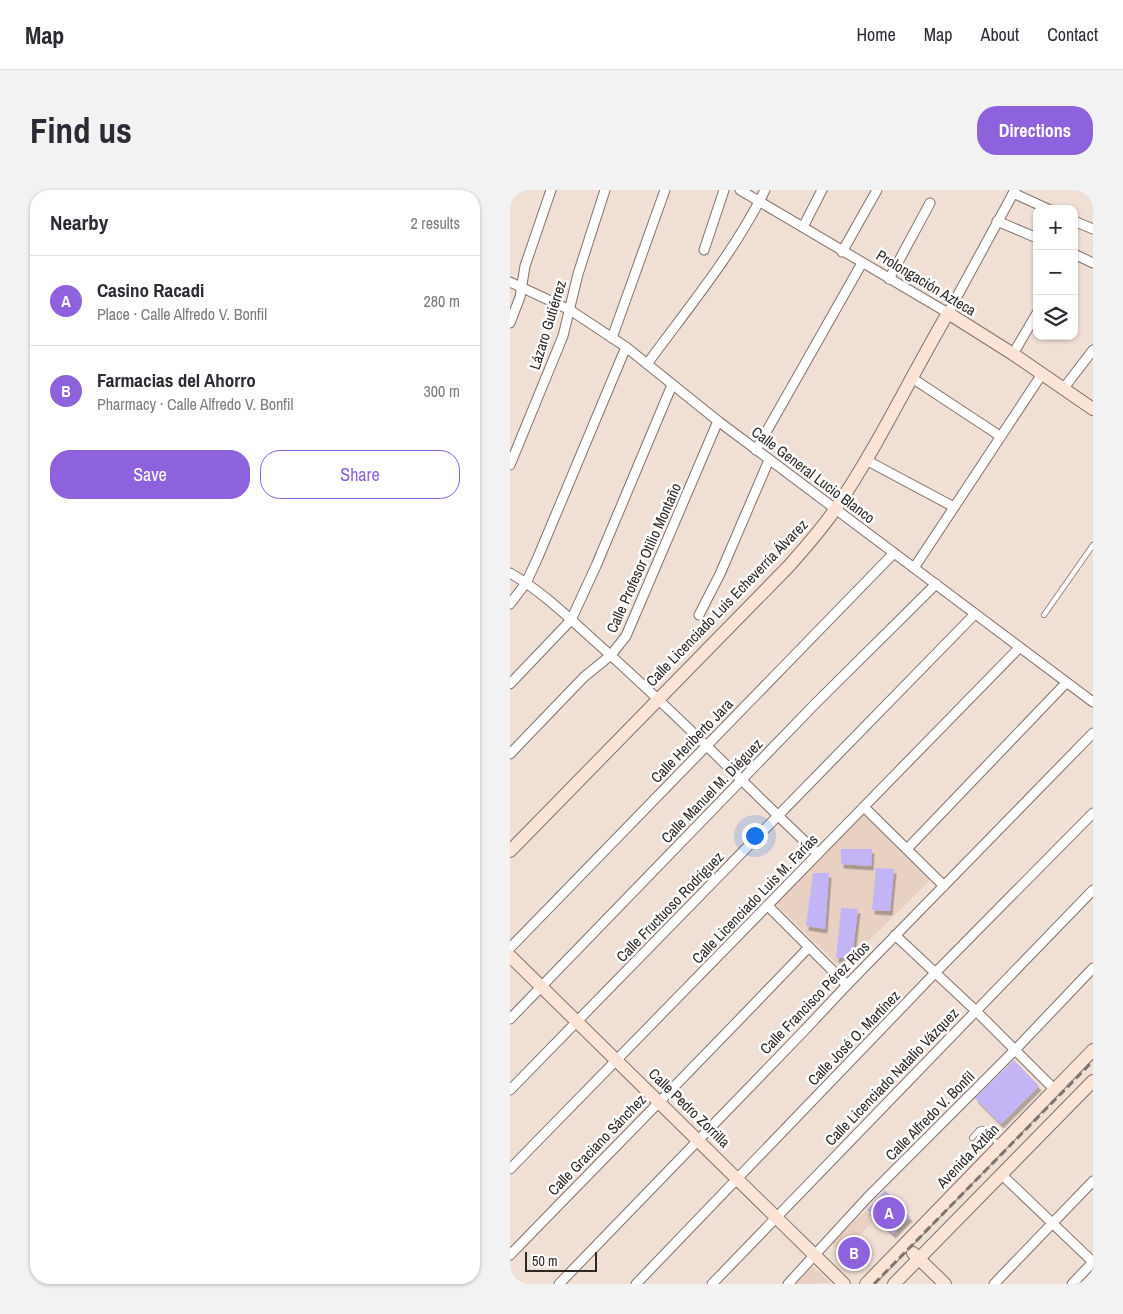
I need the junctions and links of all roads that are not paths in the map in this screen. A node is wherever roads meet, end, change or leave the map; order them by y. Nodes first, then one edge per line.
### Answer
1 (551, 190) edge
2 (605, 190) edge
3 (665, 190) edge
4 (724, 190) edge
5 (740, 190) edge
6 (765, 190) edge
7 (822, 190) edge
8 (877, 190) edge
9 (1014, 191) edge
10 (759, 202) junction
11 (930, 203) dead end
12 (1040, 205) edge
13 (998, 221) junction
14 (1078, 223) edge
15 (803, 227) junction
16 (1093, 229) edge
17 (1033, 236) edge
18 (704, 250) dead end
19 (842, 252) junction
20 (1078, 256) edge
21 (862, 263) junction
22 (1093, 263) edge
23 (889, 279) junction
24 (510, 282) edge
25 (522, 288) junction
26 (570, 310) junction
27 (948, 313) junction
28 (1033, 320) edge
29 (510, 323) edge
30 (612, 338) junction
31 (626, 348) junction
32 (1093, 350) edge
33 (1013, 354) junction
34 (646, 364) junction
35 (1042, 374) junction
36 (912, 378) junction
37 (672, 386) junction
38 (1063, 389) junction
39 (1093, 409) edge
40 (718, 422) junction
41 (1000, 436) junction
42 (756, 450) junction
43 (769, 460) junction
44 (866, 460) junction
45 (510, 465) edge
46 (954, 507) junction
47 (836, 509) junction
48 (1093, 545) edge
49 (894, 553) junction
50 (914, 568) junction
51 (510, 573) edge
52 (526, 583) junction
53 (936, 584) junction
54 (510, 604) edge
55 (975, 614) junction
56 (699, 615) dead end
57 (1044, 615) dead end
58 (571, 620) junction
59 (1019, 648) junction
60 (611, 655) junction
61 (1066, 683) junction
62 (510, 684) edge
63 (658, 699) junction
64 (1093, 702) edge
65 (1093, 733) edge
66 (706, 747) junction
67 (510, 754) edge
68 (741, 781) junction
69 (864, 807) junction
70 (1093, 813) edge
71 (777, 816) junction
72 (907, 849) junction
73 (510, 851) edge
74 (817, 853) junction
75 (944, 886) junction
76 (1093, 890) edge
77 (768, 906) junction
78 (895, 936) junction
79 (809, 947) junction
80 (510, 948) edge
81 (510, 956) edge
82 (1093, 968) edge
83 (935, 973) junction
84 (847, 985) junction
85 (541, 987) junction
86 (975, 1010) junction
87 (510, 1019) edge
88 (576, 1022) junction
89 (1015, 1050) junction
90 (1093, 1050) edge
91 (617, 1061) junction
92 (1093, 1081) edge
93 (510, 1090) edge
94 (1055, 1090) junction
95 (659, 1102) junction
96 (972, 1138) dead end
97 (698, 1140) junction
98 (1000, 1146) junction
99 (510, 1169) edge
100 (1001, 1174) junction
101 (738, 1178) junction
102 (1093, 1181) edge
103 (777, 1216) junction
104 (1053, 1224) junction
105 (905, 1245) junction
106 (510, 1255) edge
107 (816, 1256) junction
108 (919, 1258) junction
109 (1093, 1262) edge
110 (558, 1284) edge
111 (636, 1284) edge
112 (712, 1284) edge
113 (788, 1284) edge
114 (844, 1284) edge
115 (866, 1284) edge
116 (894, 1284) edge
117 (945, 1284) edge
118 (994, 1284) edge
119 (1072, 1284) edge

1 - 25 street
2 - 26 street, Lázaro Gutiérrez
3 - 30 street
4 - 18 street
5 - 10 street, Prolongación Azteca
6 - 10 street
7 - 15 street
8 - 19 street
9 - 12 street
9 - 13 street, Calle Licenciado Luis Echeverría Álvarez
10 - 15 street, Prolongación Azteca
10 - 34 street
11 - 23 street
13 - 17 street
13 - 27 street, Calle Licenciado Luis Echeverría Álvarez
14 - 16 street
15 - 19 street, Prolongación Azteca
19 - 21 street, Prolongación Azteca
20 - 22 street
21 - 23 street, Prolongación Azteca
21 - 42 street
23 - 27 street, Prolongación Azteca
24 - 25 street, Calle General Lucio Blanco
25 - 26 street, Calle General Lucio Blanco
25 - 29 street
26 - 30 street, Calle General Lucio Blanco
26 - 45 street, Lázaro Gutiérrez
27 - 33 street, Prolongación Azteca
27 - 36 street, Calle Licenciado Luis Echeverría Álvarez
28 - 33 street
30 - 31 street, Calle General Lucio Blanco
31 - 34 street, Calle General Lucio Blanco
31 - 52 street
32 - 38 street
33 - 35 street, Prolongación Azteca
34 - 37 street, Calle General Lucio Blanco
35 - 38 street, Prolongación Azteca
35 - 41 street
36 - 41 street
36 - 44 street, Calle Licenciado Luis Echeverría Álvarez
37 - 40 street, Calle General Lucio Blanco
37 - 58 street
38 - 39 street, Prolongación Azteca
40 - 42 street, Calle General Lucio Blanco
40 - 60 street, Calle Profesor Otilio Montaño
41 - 46 street
42 - 43 street, Calle General Lucio Blanco
43 - 47 street, Calle General Lucio Blanco
43 - 56 street
44 - 46 street
44 - 47 street, Calle Licenciado Luis Echeverría Álvarez
46 - 50 street
47 - 49 street, Calle General Lucio Blanco
47 - 63 street, Calle Licenciado Luis Echeverría Álvarez
48 - 57 lane
49 - 50 street, Calle General Lucio Blanco
49 - 66 street, Calle Heriberto Jara
50 - 53 street, Calle General Lucio Blanco
51 - 52 street
52 - 54 street
52 - 58 street
53 - 55 street, Calle General Lucio Blanco
53 - 68 street, Calle Manuel M. Diéguez
55 - 59 street, Calle General Lucio Blanco
55 - 71 street, Calle Fructuoso Rodríguez
58 - 60 street
58 - 62 street
59 - 61 street, Calle General Lucio Blanco
59 - 69 street, Calle Licenciado Luis M. Farías
60 - 63 street
60 - 67 street, Calle Profesor Otilio Montaño
61 - 64 street, Calle General Lucio Blanco
61 - 72 street
63 - 66 street
63 - 73 street, Calle Licenciado Luis Echeverría Álvarez
65 - 75 street, Calle Francisco Pérez Ríos
66 - 68 street
66 - 80 street, Calle Heriberto Jara
68 - 71 street
68 - 85 street, Calle Manuel M. Diéguez
69 - 72 street
69 - 74 street, Calle Licenciado Luis M. Farías
70 - 83 street, Calle José O. Martínez
71 - 74 street
71 - 88 street, Calle Fructuoso Rodríguez
72 - 75 street
74 - 77 street, Calle Licenciado Luis M. Farías
75 - 78 street, Calle Francisco Pérez Ríos
76 - 86 street, Calle Licenciado Natalio Vázquez
77 - 79 street
77 - 91 street, Calle Licenciado Luis M. Farías
78 - 83 street
78 - 84 street, Calle Francisco Pérez Ríos
79 - 84 street
79 - 95 street, Calle Graciano Sánchez
81 - 85 street, Calle Pedro Zorrilla
82 - 89 street, Calle Alfredo V. Bonfil
83 - 86 street
83 - 101 street, Calle José O. Martínez
84 - 97 street, Calle Francisco Pérez Ríos
85 - 87 street, Calle Manuel M. Diéguez
85 - 88 street, Calle Pedro Zorrilla
86 - 89 street
86 - 103 street, Calle Licenciado Natalio Vázquez
88 - 91 street, Calle Pedro Zorrilla
88 - 93 street, Calle Fructuoso Rodríguez
89 - 94 street
89 - 107 street, Calle Alfredo V. Bonfil
90 - 94 street, Avenida Aztlán
91 - 95 street, Calle Pedro Zorrilla
91 - 99 street, Calle Licenciado Luis M. Farías
92 - 100 street
94 - 98 street, Avenida Aztlán
95 - 97 street, Calle Pedro Zorrilla
95 - 106 street, Calle Graciano Sánchez
96 - 98 lane
97 - 101 street, Calle Pedro Zorrilla
97 - 110 street, Calle Francisco Pérez Ríos
98 - 105 street, Avenida Aztlán
100 - 104 street
100 - 108 street
101 - 103 street, Calle Pedro Zorrilla
101 - 111 street, Calle José O. Martínez
102 - 104 street
103 - 107 street, Calle Pedro Zorrilla
103 - 112 street, Calle Licenciado Natalio Vázquez
104 - 109 street
104 - 118 street
105 - 108 street
105 - 115 street, Avenida Aztlán
107 - 113 street, Calle Alfredo V. Bonfil
107 - 114 street, Calle Pedro Zorrilla
108 - 116 street
108 - 117 street
109 - 119 street

